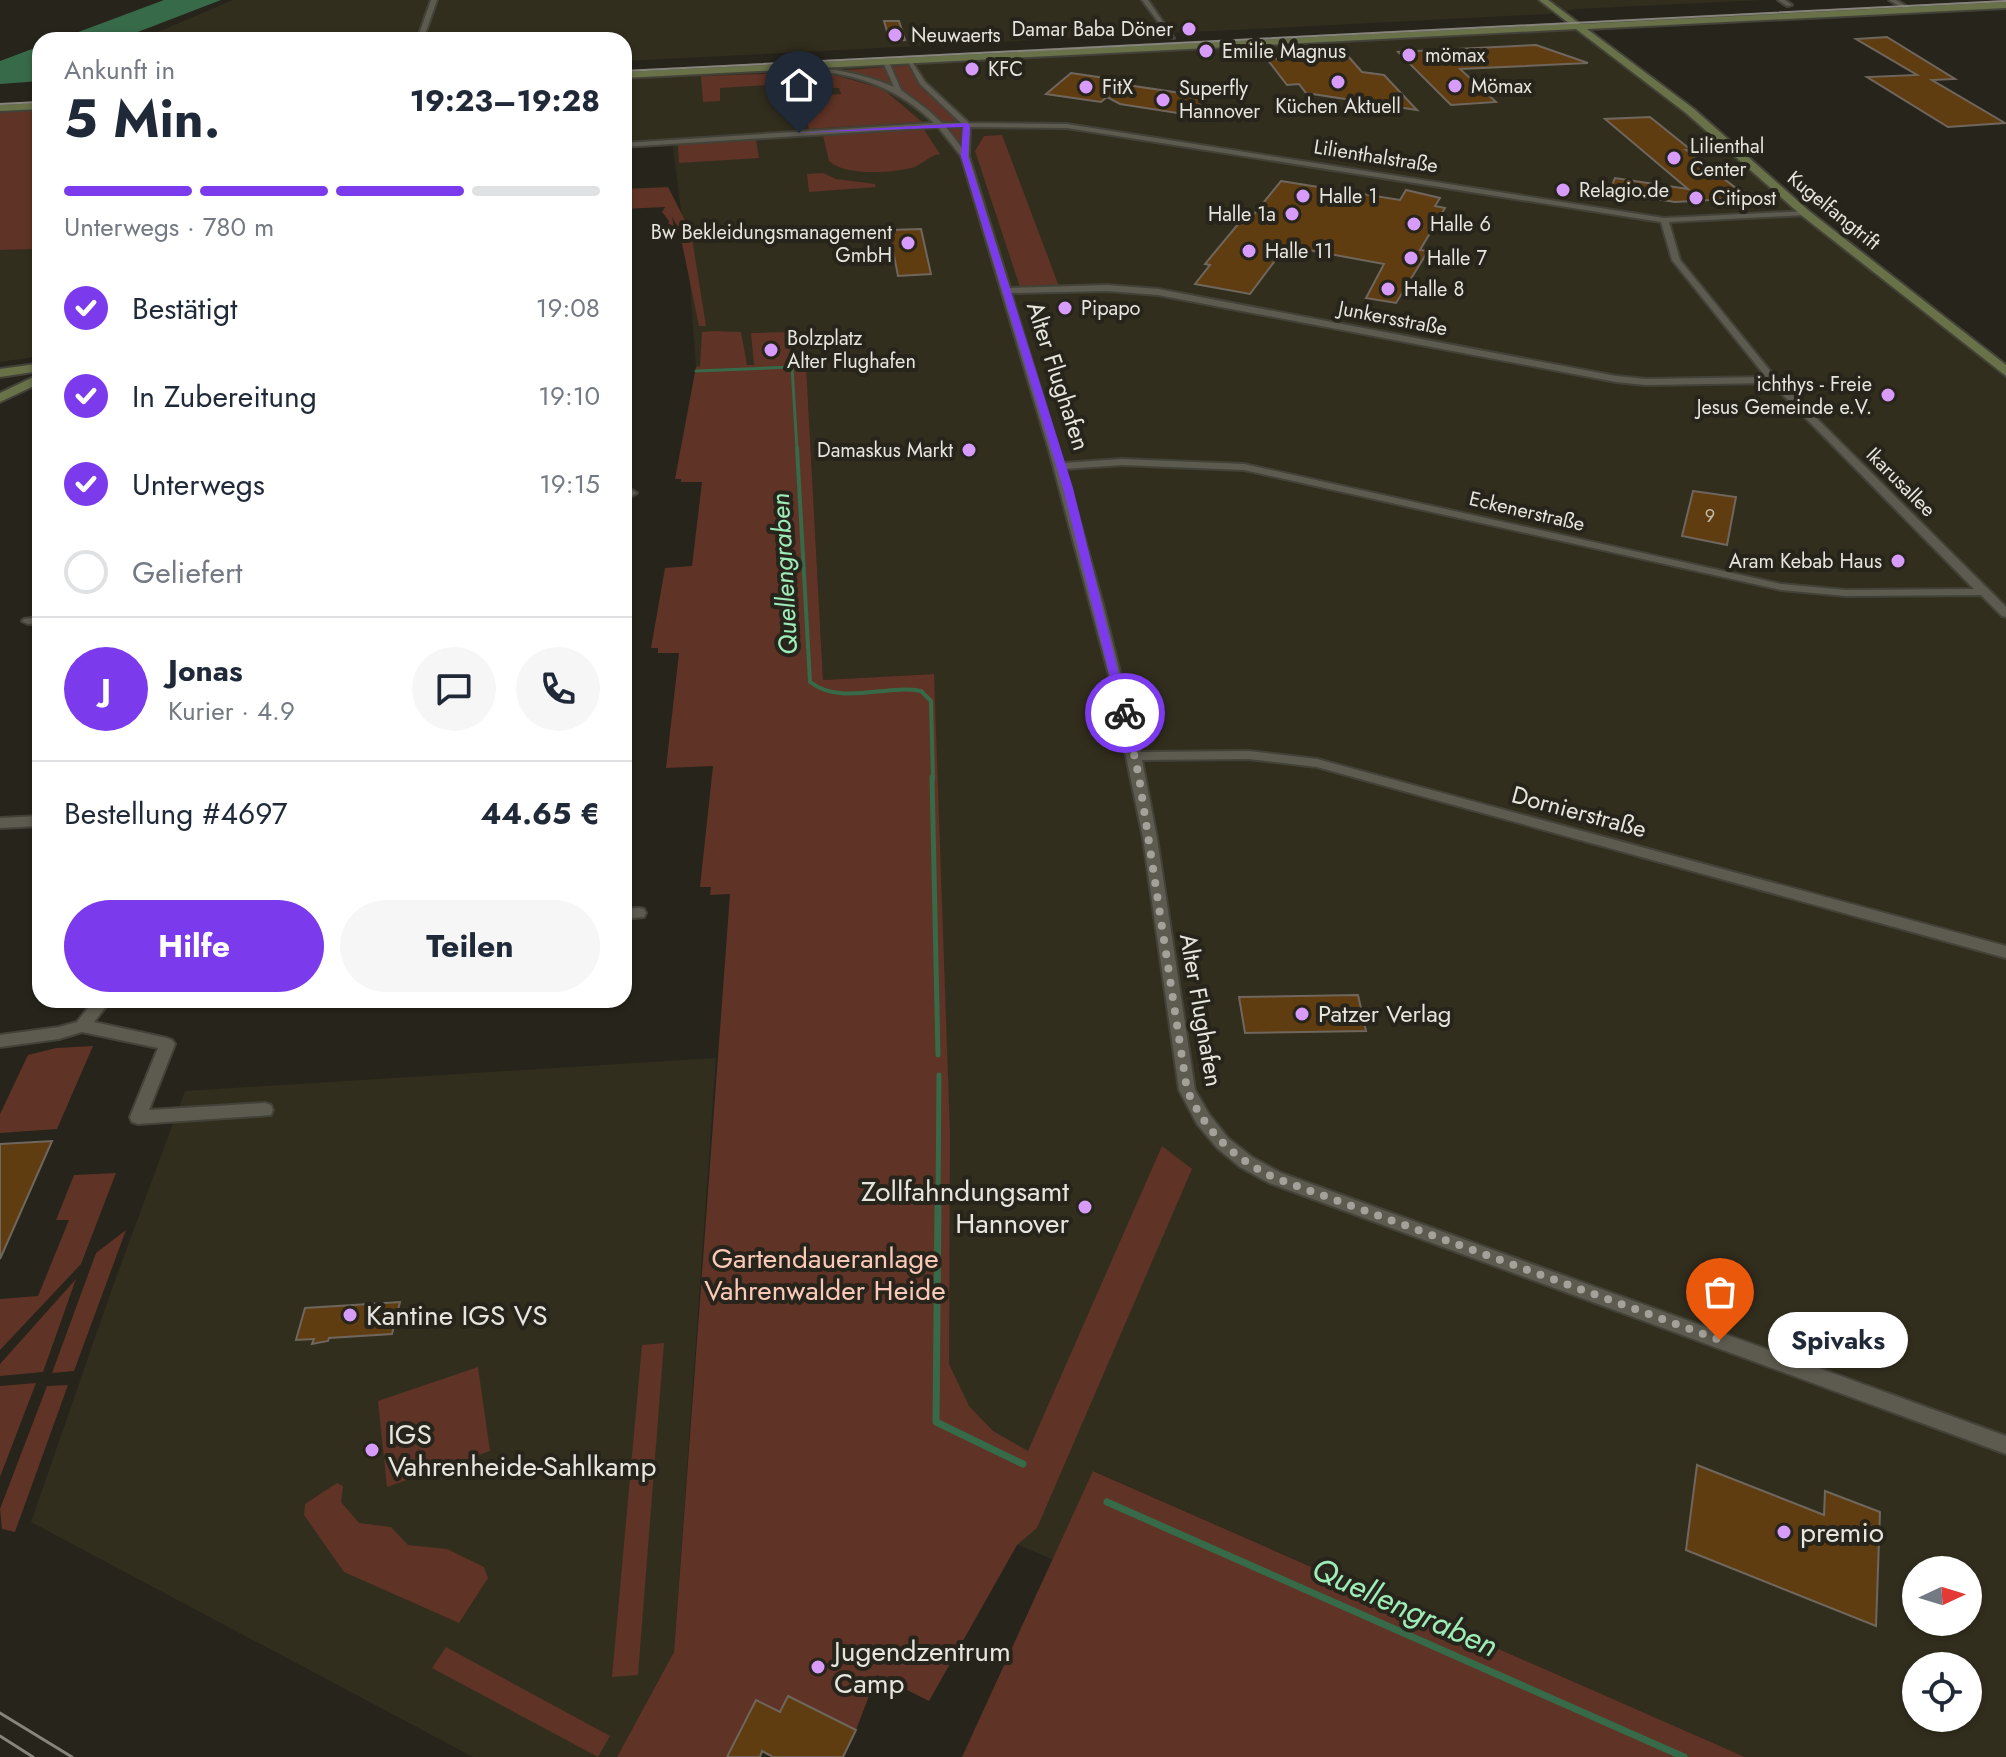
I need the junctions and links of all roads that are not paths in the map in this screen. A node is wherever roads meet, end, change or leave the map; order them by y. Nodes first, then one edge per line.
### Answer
1 (434, 0) edge
2 (1145, 0) edge
3 (1543, 0) edge
4 (1893, 0) edge
5 (1785, 3) edge
6 (1908, 4) edge
7 (2006, 5) edge
8 (1564, 17) junction
9 (1578, 27) junction
10 (423, 32) edge
11 (1172, 37) junction
12 (890, 51) junction
13 (909, 61) junction
14 (886, 62) junction
15 (632, 64) edge
16 (798, 67) junction
17 (632, 75) edge
18 (898, 89) junction
19 (32, 97) edge
20 (0, 99) edge
21 (32, 106) edge
22 (0, 108) edge
23 (940, 125) junction
24 (967, 125) junction
25 (632, 144) edge
26 (965, 156) junction
27 (1805, 213) junction
28 (1664, 220) junction
29 (1005, 291) junction
30 (2006, 372) edge
31 (32, 374) edge
32 (32, 374) edge
33 (1773, 380) junction
34 (0, 385) edge
35 (1061, 466) junction
36 (1985, 592) junction
37 (2006, 614) edge
38 (1135, 756) junction
39 (32, 821) edge
40 (0, 823) edge
41 (2006, 952) edge
42 (97, 1008) edge
43 (82, 1026) junction
44 (0, 1041) edge
45 (265, 1110) dead end
46 (2006, 1445) edge

1 - 10 street
2 - 11 street
3 - 8 main road, Kugelfangtrift
4 - 5 main road
4 - 6 main road
5 - 8 main road
6 - 7 main road
6 - 9 main road
8 - 9 main road, Kugelfangtrift
8 - 11 main road
9 - 13 main road
9 - 27 main road, Kugelfangtrift
11 - 12 main road
12 - 13 main road
12 - 14 main road
12 - 15 main road
13 - 14 main road
13 - 24 street
14 - 16 main road
14 - 18 street, Alter Flughafen
16 - 17 main road
16 - 18 street, Alter Flughafen
18 - 23 street, Alter Flughafen
19 - 20 main road
21 - 22 main road
23 - 24 street, Lilienthalstraße
23 - 25 street, Lilienthalstraße
23 - 26 street, Alter Flughafen
24 - 26 street, Alter Flughafen
24 - 28 street, Lilienthalstraße
26 - 29 street, Alter Flughafen
27 - 28 street, Lilienthalstraße
27 - 30 main road, Kugelfangtrift
28 - 33 street, Ikarusallee
29 - 33 street, Junkersstraße
29 - 35 street, Alter Flughafen
31 - 34 main road
32 - 34 main road
33 - 36 street, Ikarusallee
35 - 36 street, Eckenerstraße
35 - 38 street, Alter Flughafen
36 - 37 street, Ikarusallee
38 - 41 street, Dornierstraße
38 - 46 street, Alter Flughafen
39 - 40 street
42 - 43 street
43 - 44 street
43 - 45 street

